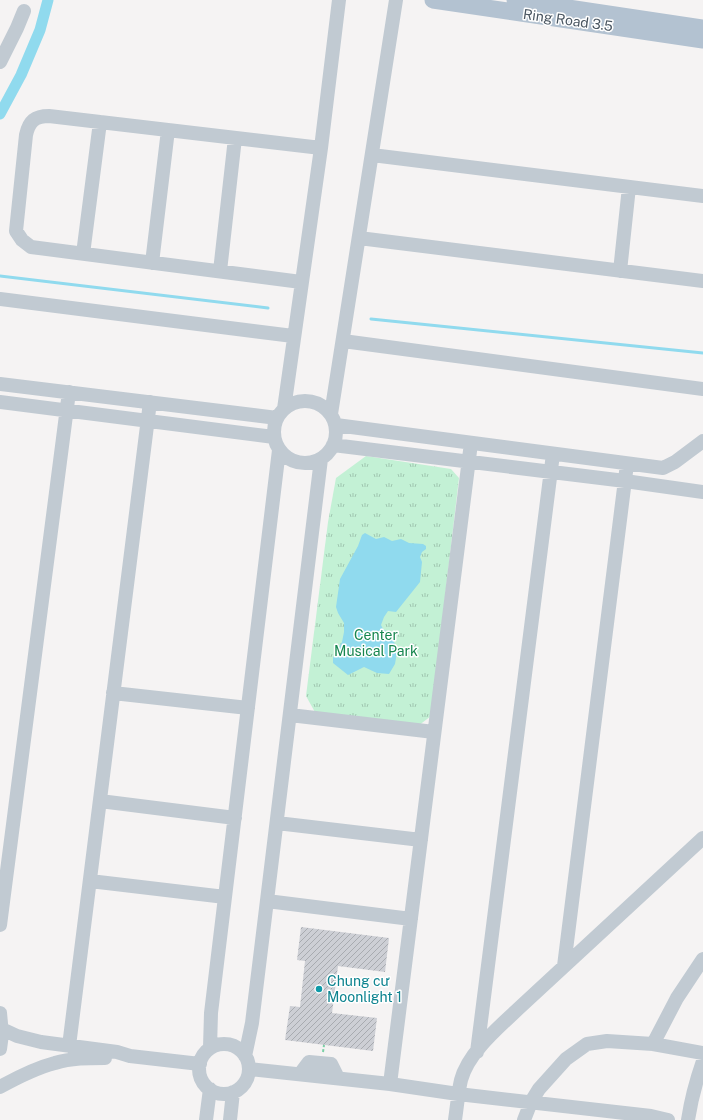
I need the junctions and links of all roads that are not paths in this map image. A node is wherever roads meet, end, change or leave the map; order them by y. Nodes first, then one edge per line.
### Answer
1 (339, 0) edge
2 (396, 0) edge
3 (433, 0) edge
4 (515, 0) edge
5 (24, 11) dead end
6 (703, 28) edge
7 (703, 40) edge
8 (0, 62) edge
9 (100, 122) junction
10 (168, 130) junction
11 (235, 138) junction
12 (321, 148) junction
13 (372, 155) junction
14 (629, 187) junction
15 (703, 196) edge
16 (359, 238) junction
17 (83, 254) junction
18 (152, 263) junction
19 (220, 271) junction
20 (620, 271) junction
21 (703, 281) edge
22 (301, 282) junction
23 (0, 299) edge
24 (293, 336) junction
25 (343, 341) junction
26 (0, 384) edge
27 (703, 389) edge
28 (69, 392) junction
29 (0, 402) edge
30 (150, 402) junction
31 (67, 410) junction
32 (280, 414) junction
33 (148, 420) junction
34 (333, 420) junction
35 (703, 441) edge
36 (471, 443) junction
37 (277, 444) junction
38 (333, 445) junction
39 (553, 454) junction
40 (322, 459) junction
41 (469, 462) junction
42 (627, 464) junction
43 (551, 472) junction
44 (625, 481) junction
45 (703, 492) edge
46 (113, 693) junction
47 (248, 708) junction
48 (290, 715) junction
49 (434, 732) junction
50 (100, 801) junction
51 (235, 818) junction
52 (277, 823) junction
53 (703, 838) edge
54 (421, 840) junction
55 (90, 881) junction
56 (225, 897) junction
57 (268, 901) junction
58 (411, 919) junction
59 (0, 925) edge
60 (703, 959) edge
61 (564, 966) junction
62 (0, 1013) edge
63 (2, 1029) junction
64 (653, 1044) junction
65 (69, 1046) junction
66 (0, 1048) edge
67 (210, 1048) junction
68 (477, 1052) junction
69 (703, 1054) edge
70 (130, 1056) junction
71 (703, 1061) edge
72 (247, 1063) junction
73 (200, 1064) junction
74 (390, 1084) junction
75 (0, 1087) edge
76 (210, 1089) junction
77 (233, 1092) junction
78 (458, 1094) junction
79 (531, 1102) junction
80 (206, 1120) edge
81 (230, 1120) edge
82 (455, 1120) edge
83 (524, 1120) edge
84 (668, 1120) edge
85 (688, 1120) edge

1 - 12 street
2 - 13 street
3 - 7 main road, Ring Road 3.5
4 - 6 main road, Ring Road 3.5
5 - 8 street
9 - 10 street
9 - 17 street
9 - 17 street
10 - 11 street
10 - 18 street
11 - 12 street
11 - 19 street
12 - 22 street
13 - 14 street
13 - 16 street
14 - 15 street
14 - 20 street
16 - 20 street
16 - 25 street
17 - 18 street
18 - 19 street
19 - 22 street
20 - 21 street
22 - 24 street
23 - 24 street
24 - 32 street
25 - 27 street
25 - 34 street
26 - 28 street
28 - 30 street
28 - 31 street
29 - 31 street
30 - 32 street
30 - 33 street
31 - 33 street
31 - 59 street
32 - 34 street
32 - 37 street
33 - 37 street
33 - 46 street
34 - 36 street
34 - 38 street
35 - 42 street
36 - 39 street
36 - 41 street
37 - 40 street
37 - 47 street
38 - 40 street
38 - 41 street
39 - 42 street
39 - 43 street
40 - 48 street
41 - 43 street
41 - 49 street
42 - 44 street
43 - 44 street
43 - 68 street
44 - 45 street
44 - 61 street
46 - 47 street
46 - 50 street
47 - 51 street
48 - 49 street
48 - 52 street
49 - 54 street
50 - 51 street
50 - 55 street
51 - 56 street
52 - 54 street
52 - 57 street
53 - 61 street
54 - 58 street
55 - 56 street
55 - 65 street
56 - 67 street
57 - 58 street
57 - 72 street
58 - 74 street
60 - 64 street
61 - 68 street
62 - 63 street
63 - 65 street
63 - 66 street
64 - 69 street
64 - 79 street
65 - 70 street
67 - 72 street
67 - 73 street
68 - 78 street
70 - 73 street
70 - 75 street
71 - 85 street
72 - 74 street
72 - 77 street
73 - 76 street
74 - 78 street
76 - 77 street
76 - 80 street
77 - 81 street
78 - 79 street
78 - 82 street
79 - 83 street
79 - 84 street

